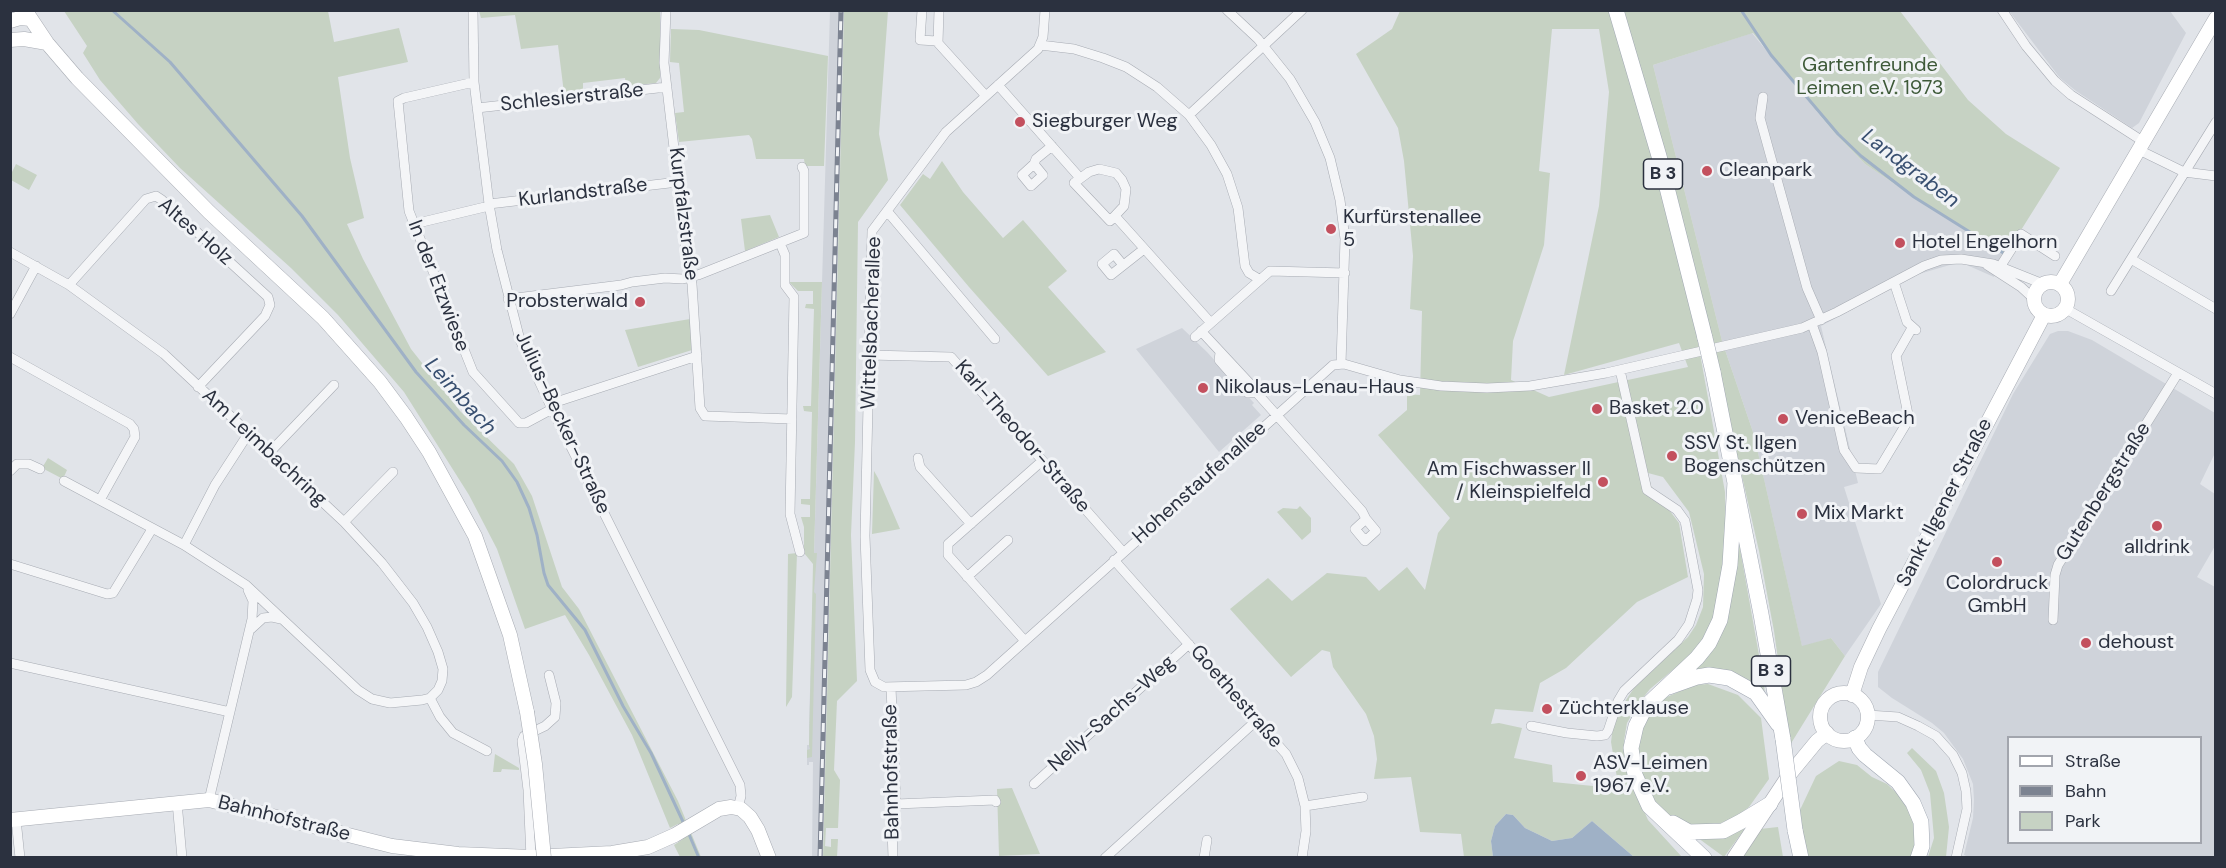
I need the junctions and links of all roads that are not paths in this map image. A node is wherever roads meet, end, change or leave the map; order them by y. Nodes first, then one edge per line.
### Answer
1 (472, 10) edge
2 (666, 10) edge
3 (922, 10) edge
4 (939, 10) edge
5 (1044, 10) edge
6 (1227, 10) edge
7 (1302, 10) edge
8 (1616, 10) edge
9 (2002, 10) edge
10 (28, 15) edge
11 (2216, 18) edge
12 (10, 21) edge
13 (10, 34) edge
14 (10, 40) edge
15 (938, 41) junction
16 (48, 43) junction
17 (1040, 45) junction
18 (1264, 46) junction
19 (474, 82) junction
20 (998, 85) junction
21 (667, 87) junction
22 (986, 96) junction
23 (1763, 97) dead end
24 (477, 108) junction
25 (1189, 115) junction
26 (2216, 122) edge
27 (1052, 146) junction
28 (2141, 146) junction
29 (1034, 164) dead end
30 (802, 167) dead end
31 (2184, 172) junction
32 (2216, 176) edge
33 (1080, 178) junction
34 (678, 182) junction
35 (489, 205) junction
36 (887, 211) junction
37 (1115, 216) junction
38 (414, 224) junction
39 (780, 243) junction
40 (1144, 249) junction
41 (10, 252) edge
42 (2055, 256) dead end
43 (2131, 259) junction
44 (1985, 264) junction
45 (1123, 265) dead end
46 (36, 266) junction
47 (2000, 267) junction
48 (1346, 273) junction
49 (690, 278) junction
50 (1259, 279) junction
51 (1894, 282) junction
52 (2043, 284) junction
53 (2060, 284) junction
54 (69, 285) junction
55 (2111, 291) dead end
56 (508, 298) junction
57 (2034, 299) junction
58 (2066, 309) junction
59 (2216, 309) edge
60 (10, 314) edge
61 (2044, 315) junction
62 (1211, 322) junction
63 (1816, 322) junction
64 (995, 339) dead end
65 (1709, 343) junction
66 (869, 355) junction
67 (697, 356) junction
68 (10, 357) edge
69 (1341, 364) junction
70 (1620, 370) junction
71 (2178, 373) junction
72 (334, 385) dead end
73 (198, 387) junction
74 (2216, 394) edge
75 (551, 407) junction
76 (1276, 415) junction
77 (792, 419) junction
78 (248, 434) junction
79 (270, 452) junction
80 (918, 458) dead end
81 (1042, 461) junction
82 (40, 469) dead end
83 (10, 471) edge
84 (393, 472) dead end
85 (64, 481) dead end
86 (1735, 482) junction
87 (100, 500) junction
88 (1366, 519) dead end
89 (344, 522) junction
90 (971, 524) junction
91 (152, 528) junction
92 (1008, 540) dead end
93 (184, 544) junction
94 (800, 552) dead end
95 (1123, 552) junction
96 (1114, 560) junction
97 (10, 564) edge
98 (967, 577) junction
99 (246, 585) junction
100 (283, 619) junction
101 (2053, 620) dead end
102 (250, 631) junction
103 (1025, 641) junction
104 (1189, 644) junction
105 (10, 663) edge
106 (549, 675) dead end
107 (891, 687) junction
108 (1663, 690) junction
109 (1852, 694) junction
110 (430, 698) junction
111 (230, 712) junction
112 (1868, 715) junction
113 (1257, 720) junction
114 (1531, 726) dead end
115 (1827, 733) junction
116 (1782, 734) junction
117 (1855, 738) junction
118 (487, 751) dead end
119 (1034, 784) dead end
120 (1363, 798) dead end
121 (209, 800) junction
122 (177, 802) junction
123 (996, 802) dead end
124 (896, 804) junction
125 (1770, 804) junction
126 (1305, 806) junction
127 (738, 808) junction
128 (1655, 813) junction
129 (13, 820) edge
130 (1207, 840) dead end
131 (419, 854) edge
132 (531, 857) edge
133 (20, 858) edge
134 (182, 858) edge
135 (544, 858) edge
136 (769, 858) edge
137 (893, 858) edge
138 (1105, 858) edge
139 (1204, 858) edge
140 (1302, 858) edge
141 (1704, 858) edge
142 (1734, 858) edge
143 (1799, 858) edge
144 (1918, 858) edge
145 (1956, 858) edge

1 - 19 street, Julius-Becker-Straße
2 - 21 street, Kurpfalzstraße
3 - 15 street
4 - 15 street
5 - 17 street
6 - 18 street
7 - 18 street
8 - 65 main road, B 3
9 - 28 street
10 - 12 street
10 - 13 street
10 - 16 street
11 - 28 street
14 - 16 street
15 - 22 street
16 - 135 street, bridge
17 - 20 street, Wittelsbacherallee
17 - 25 street
18 - 25 street
18 - 48 street
19 - 24 street, Julius-Becker-Straße
19 - 38 street, In der Etzwiese
20 - 22 street, Wittelsbacherallee
20 - 27 street
21 - 24 street, Schlesierstraße
21 - 34 street, Kurpfalzstraße
22 - 36 street, Wittelsbacherallee
23 - 63 street
24 - 35 street, Julius-Becker-Straße
25 - 50 street
26 - 31 street
27 - 29 street
27 - 33 street
28 - 31 street
28 - 53 street
30 - 39 street
31 - 32 street
31 - 43 street
33 - 37 street
33 - 37 street
34 - 35 street, Kurlandstraße
34 - 49 street, Kurpfalzstraße
35 - 38 street, Kurlandstraße
35 - 56 street, Julius-Becker-Straße
36 - 64 street
36 - 66 street, Wittelsbacherallee
37 - 40 street
38 - 75 street, In der Etzwiese
39 - 49 street
39 - 77 street
40 - 45 street
40 - 62 street
41 - 46 street, Am Leimbachring
42 - 47 street
43 - 55 street
43 - 59 street
44 - 47 street
44 - 51 street
44 - 57 street
46 - 54 street, Am Leimbachring
46 - 60 street
47 - 52 street
48 - 50 street
48 - 69 street
49 - 56 street
49 - 67 street, Kurpfalzstraße
50 - 62 street
51 - 63 street
51 - 63 street
52 - 53 street
52 - 57 street
53 - 58 street
54 - 73 street, Am Leimbachring
54 - 73 street, Altes Holz
56 - 75 street, Julius-Becker-Straße
57 - 61 street
58 - 61 street
58 - 71 street
61 - 109 street, Sankt Ilgener Straße
62 - 76 street
63 - 65 street
65 - 70 street
65 - 86 main road, B 3, bridge
66 - 81 street, Karl-Theodor-Straße
66 - 107 street, Wittelsbacherallee
67 - 75 street
67 - 77 street, Kurpfalzstraße
68 - 87 street
69 - 70 street
69 - 76 street, Hohenstaufenallee
70 - 114 street
71 - 74 street
71 - 101 street, Gutenbergstraße
72 - 79 street
73 - 78 street, Am Leimbachring
75 - 127 street, Julius-Becker-Straße
76 - 88 street
76 - 95 street, Hohenstaufenallee
77 - 94 street
78 - 79 street, Am Leimbachring
78 - 93 street
79 - 89 street, Am Leimbachring
80 - 90 street
81 - 90 street
81 - 95 street, Karl-Theodor-Straße
82 - 83 street
84 - 89 street
85 - 87 street
86 - 108 main road
86 - 116 main road, B 3
87 - 91 street
89 - 110 street, Am Leimbachring
90 - 98 street
91 - 93 street
91 - 97 street
92 - 98 street
93 - 99 street
95 - 96 street, Hohenstaufenallee
96 - 103 street, Hohenstaufenallee
96 - 104 street, Goethestraße
98 - 103 street
99 - 100 street
99 - 102 street
100 - 102 street
100 - 110 street
102 - 111 street
103 - 107 street, Hohenstaufenallee
104 - 113 street, Goethestraße
104 - 119 street, Nelly-Sachs-Weg
105 - 111 street
106 - 132 street
107 - 124 street, Bahnhofstraße
108 - 116 main road
108 - 128 main road
109 - 112 street
109 - 115 street
110 - 118 street
111 - 121 street
112 - 117 street
112 - 145 street
113 - 126 street, Goethestraße
113 - 138 street
115 - 117 street
115 - 125 street
116 - 143 main road, B 3, bridge
117 - 144 main road
120 - 126 street
121 - 122 street, Bahnhofstraße
121 - 131 street, Bahnhofstraße
122 - 129 street, Bahnhofstraße
122 - 134 street
123 - 124 street
124 - 137 street, Bahnhofstraße
125 - 128 main road
125 - 142 street
126 - 140 street, Goethestraße
127 - 132 street, Bahnhofstraße
127 - 136 street
128 - 141 main road
129 - 133 street
130 - 139 street
131 - 132 street, Bahnhofstraße

